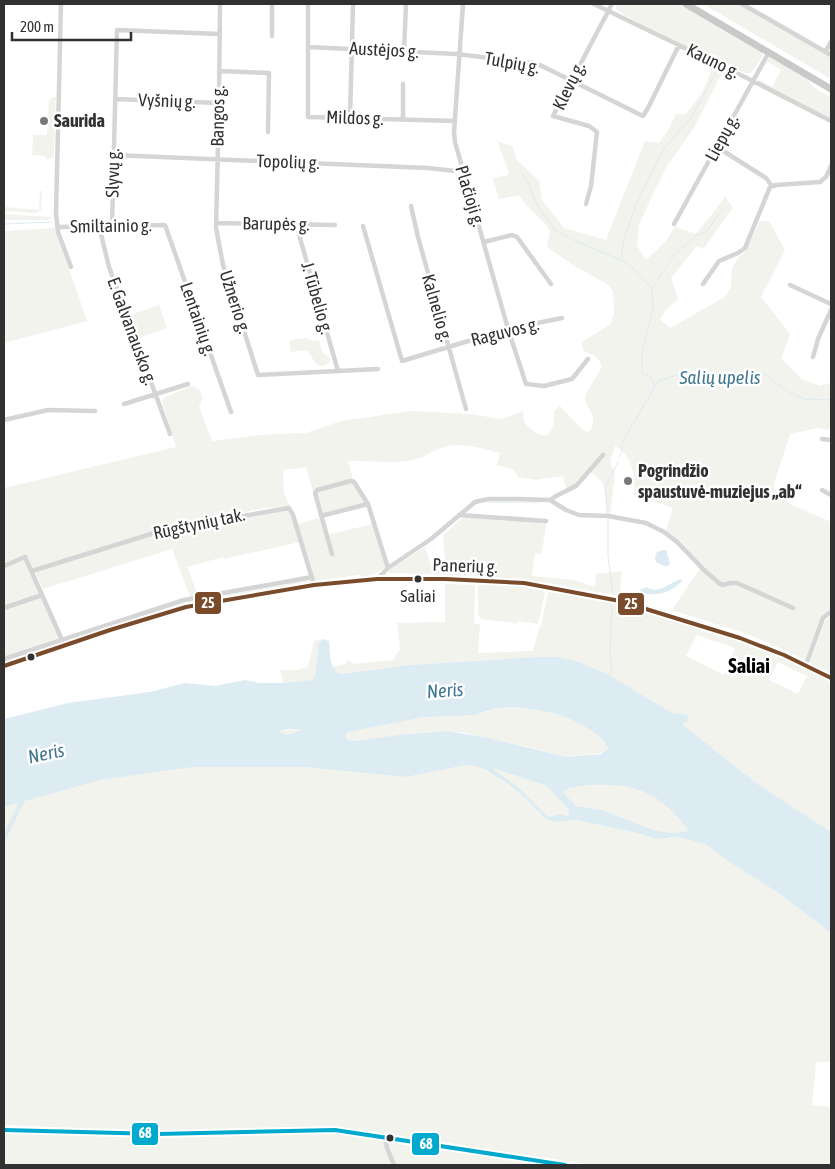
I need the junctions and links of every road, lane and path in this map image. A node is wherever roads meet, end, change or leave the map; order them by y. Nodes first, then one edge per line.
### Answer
1 (61, 4) edge
2 (220, 4) edge
3 (272, 4) edge
4 (308, 4) edge
5 (352, 4) edge
6 (406, 4) edge
7 (464, 4) edge
8 (594, 4) edge
9 (612, 4) edge
10 (686, 4) edge
11 (742, 4) edge
12 (609, 10) junction
13 (220, 34) junction
14 (272, 36) dead end
15 (831, 42) edge
16 (679, 45) junction
17 (308, 47) junction
18 (352, 49) junction
19 (404, 51) junction
20 (769, 52) junction
21 (825, 52) junction
22 (460, 54) junction
23 (831, 55) edge
24 (219, 71) junction
25 (571, 80) junction
26 (753, 80) junction
27 (403, 84) dead end
28 (831, 89) edge
29 (115, 99) junction
30 (219, 103) junction
31 (350, 118) junction
32 (403, 119) junction
33 (455, 121) junction
34 (831, 121) edge
35 (268, 132) dead end
36 (717, 147) junction
37 (113, 155) junction
38 (217, 160) junction
39 (831, 166) edge
40 (462, 169) junction
41 (772, 186) junction
42 (586, 204) dead end
43 (410, 206) dead end
44 (296, 224) junction
45 (674, 224) dead end
46 (112, 225) junction
47 (165, 225) joint
48 (335, 225) dead end
49 (98, 226) junction
50 (216, 226) junction
51 (363, 226) dead end
52 (57, 227) junction
53 (484, 242) junction
54 (70, 267) dead end
55 (551, 284) dead end
56 (703, 284) dead end
57 (790, 285) dead end
58 (831, 304) edge
59 (831, 310) edge
60 (562, 318) dead end
61 (508, 329) junction
62 (448, 347) junction
63 (813, 357) dead end
64 (588, 359) dead end
65 (378, 369) dead end
66 (338, 372) junction
67 (188, 384) dead end
68 (156, 395) junction
69 (124, 404) dead end
70 (466, 409) dead end
71 (95, 411) dead end
72 (231, 412) dead end
73 (4, 420) edge
74 (170, 434) dead end
75 (822, 439) dead end
76 (831, 440) edge
77 (603, 454) dead end
78 (822, 490) dead end
79 (831, 495) edge
80 (550, 500) junction
81 (368, 504) junction
82 (459, 515) junction
83 (321, 516) junction
84 (546, 521) dead end
85 (332, 554) dead end
86 (4, 566) edge
87 (388, 568) junction
88 (32, 571) junction
89 (377, 579) junction
90 (313, 581) junction
91 (42, 595) junction
92 (4, 608) edge
93 (793, 608) dead end
94 (831, 614) edge
95 (63, 642) junction
96 (4, 659) edge
97 (4, 666) edge
98 (806, 666) junction
99 (831, 678) edge
100 (4, 1130) edge
101 (385, 1136) junction
102 (394, 1165) edge
103 (566, 1165) edge

1 - 52 street
2 - 13 street, Bangos g.
3 - 14 street
4 - 17 street, Mildos g.
5 - 18 street
6 - 19 street
7 - 22 street, Plačioji g.
8 - 12 street, Kauno g.
9 - 12 street, Klevų g.
10 - 20 main road
11 - 21 street
12 - 16 street, Kauno g.
12 - 25 street, Klevų g.
13 - 24 street, Bangos g.
13 - 29 street, Slyvų g.
15 - 21 street
16 - 25 street, Tulpių g.
16 - 26 street, Kauno g.
17 - 18 street, Austėjos g.
17 - 31 street, Mildos g.
18 - 19 street, Austėjos g.
18 - 31 street
19 - 22 street, Austėjos g.
20 - 26 street, Liepų g.
20 - 28 main road
21 - 23 street
22 - 25 street, Tulpių g.
22 - 33 street, Plačioji g.
24 - 30 street, Bangos g.
24 - 35 street
25 - 42 street, Klevų g.
26 - 34 street, Kauno g.
26 - 36 street, Liepų g.
27 - 32 street
29 - 30 street, Vyšnių g.
29 - 37 street, Slyvų g.
30 - 38 street, Bangos g.
31 - 32 street, Mildos g.
32 - 33 street, Mildos g.
33 - 40 street, Plačioji g.
36 - 41 street
36 - 45 street, Liepų g.
37 - 38 street, Topolių g.
37 - 46 street, Slyvų g.
38 - 40 street, Topolių g.
38 - 50 street, Bangos g.
39 - 41 street
40 - 53 street, Plačioji g.
41 - 56 street
43 - 62 street, Kalnelio g.
44 - 48 street, Barupės g.
44 - 50 street, Barupės g.
44 - 66 street, J. Tūbelio g.
46 - 47 street, Smiltainio g.
46 - 49 street, Smiltainio g.
47 - 72 street, Lentainių g.
49 - 52 street, Smiltainio g.
49 - 68 street, E. Galvanausko g.
50 - 66 street, Užnerio g.
51 - 62 street, Raguvos g.
52 - 54 street
53 - 55 street
53 - 61 street, Plačioji g.
57 - 58 street
59 - 63 street
60 - 61 street, Raguvos g.
61 - 62 street, Raguvos g.
61 - 64 street, Plačioji g.
62 - 70 street, Kalnelio g.
65 - 66 street
67 - 68 street
68 - 69 street
68 - 74 street, E. Galvanausko g.
71 - 73 street
75 - 76 street
77 - 80 street
78 - 79 street
80 - 82 street
80 - 93 street
81 - 83 street
81 - 83 street
81 - 87 street
82 - 84 street
82 - 87 street
83 - 85 street
86 - 88 street
87 - 89 street
88 - 90 street, Rūgštynių tak.
88 - 91 street
89 - 90 main road, Panerių g.
89 - 98 main road, Panerių g.
90 - 95 main road, Panerių g.
91 - 92 street
91 - 95 street
94 - 98 street
95 - 96 street
95 - 97 main road, Panerių g.
98 - 99 main road, Panerių g.
100 - 101 street
101 - 102 street
101 - 103 street

